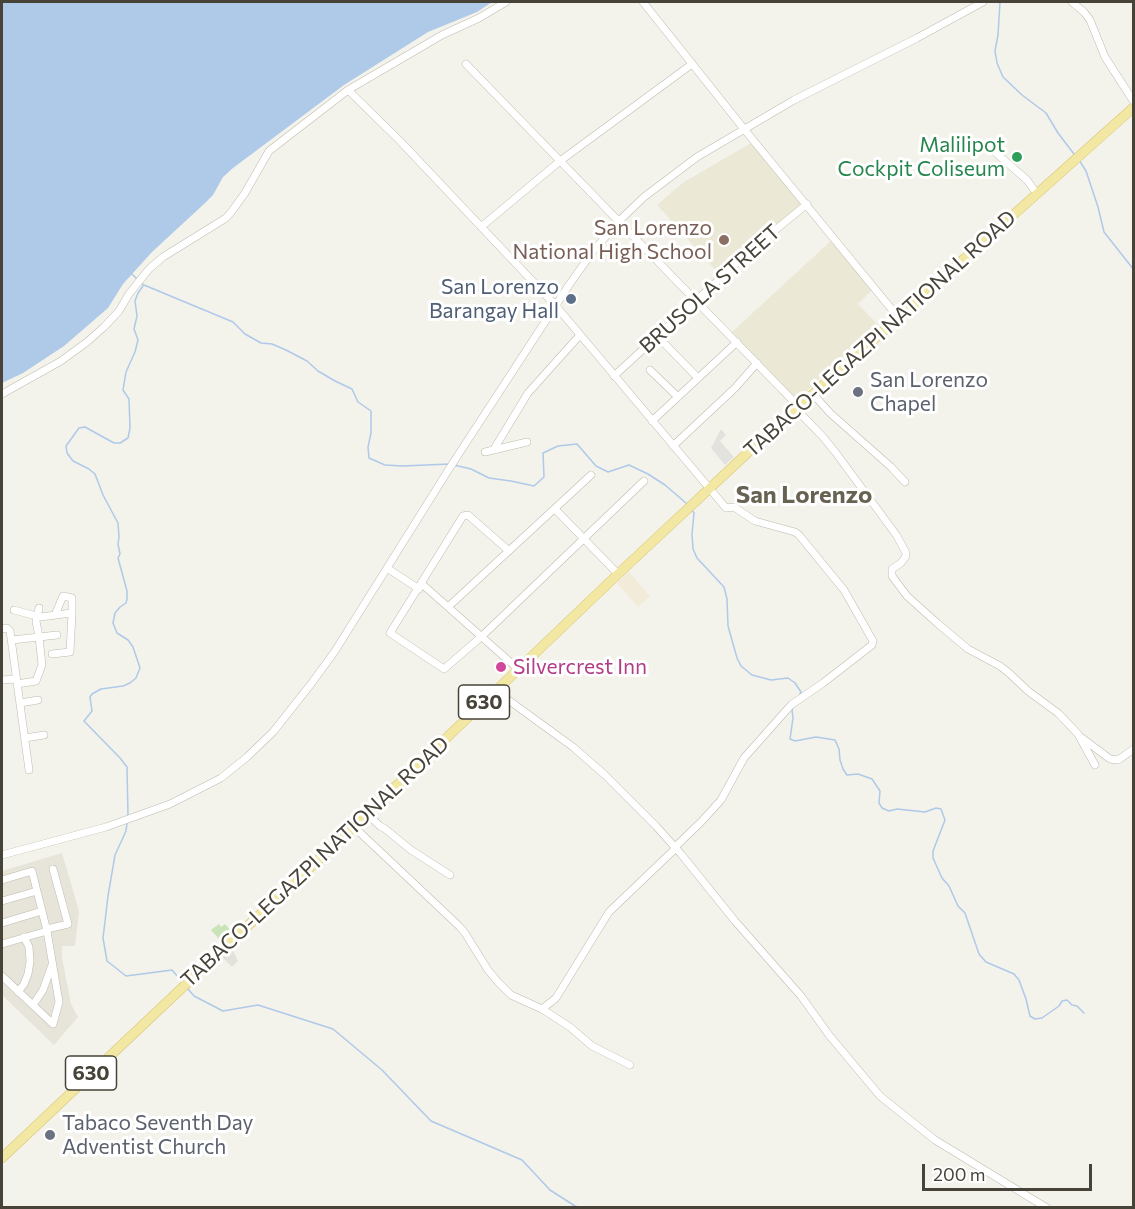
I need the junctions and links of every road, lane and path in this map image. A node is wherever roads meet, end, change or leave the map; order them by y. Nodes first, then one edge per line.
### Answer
1 (506, 2) edge
2 (643, 2) edge
3 (983, 2) edge
4 (1072, 2) edge
5 (466, 64) dead end
6 (692, 64) junction
7 (348, 90) junction
8 (1133, 109) edge
9 (744, 129) junction
10 (996, 153) dead end
11 (560, 161) junction
12 (1037, 194) junction
13 (807, 204) junction
14 (619, 221) junction
15 (481, 226) junction
16 (696, 300) junction
17 (556, 306) junction
18 (898, 316) junction
19 (580, 335) junction
20 (657, 336) junction
21 (737, 342) junction
22 (757, 363) junction
23 (650, 370) dead end
24 (614, 376) junction
25 (698, 378) junction
26 (2, 394) edge
27 (813, 394) junction
28 (678, 397) junction
29 (797, 408) junction
30 (652, 421) junction
31 (527, 442) dead end
32 (673, 446) junction
33 (494, 449) junction
34 (485, 452) dead end
35 (591, 475) dead end
36 (644, 481) dead end
37 (905, 482) dead end
38 (710, 489) junction
39 (555, 508) junction
40 (584, 538) junction
41 (509, 551) junction
42 (387, 568) junction
43 (618, 574) junction
44 (420, 586) junction
45 (66, 589) dead end
46 (63, 596) junction
47 (448, 607) junction
48 (14, 610) dead end
49 (38, 612) junction
50 (72, 613) junction
51 (55, 615) junction
52 (2, 629) edge
53 (57, 635) dead end
54 (39, 637) junction
55 (481, 637) junction
56 (12, 640) junction
57 (52, 654) dead end
58 (518, 669) junction
59 (2, 680) edge
60 (17, 681) junction
61 (496, 691) junction
62 (38, 700) dead end
63 (20, 704) junction
64 (1078, 734) junction
65 (44, 735) dead end
66 (25, 738) junction
67 (1134, 749) edge
68 (1095, 765) dead end
69 (29, 770) dead end
70 (368, 814) junction
71 (354, 827) junction
72 (675, 847) junction
73 (2, 855) edge
74 (53, 869) dead end
75 (450, 875) dead end
76 (2, 880) edge
77 (37, 891) junction
78 (2, 901) edge
79 (42, 911) junction
80 (2, 923) edge
81 (47, 930) junction
82 (24, 937) junction
83 (2, 944) edge
84 (53, 964) junction
85 (2, 976) edge
86 (18, 992) junction
87 (33, 1005) junction
88 (542, 1009) junction
89 (630, 1065) dead end
90 (2, 1158) edge
91 (1047, 1208) edge

1 - 7 street
2 - 6 street
3 - 9 street
4 - 8 street
5 - 11 street
6 - 9 street
6 - 11 street
7 - 15 street
7 - 26 street
8 - 12 main road, TABACO-LEGAZPI NATIONAL ROAD / 630
9 - 13 street
9 - 14 street
10 - 12 street
11 - 14 street
11 - 15 street
12 - 18 main road, TABACO-LEGAZPI NATIONAL ROAD / 630
13 - 16 street, BRUSOLA STREET
13 - 18 street
14 - 16 street
14 - 17 street
15 - 17 street
16 - 20 street, BRUSOLA STREET
16 - 21 street
17 - 19 street
17 - 42 street
18 - 27 main road, TABACO-LEGAZPI NATIONAL ROAD / 630
19 - 24 street
19 - 33 street
20 - 24 street, BRUSOLA STREET
20 - 25 street
21 - 22 street
21 - 25 street
22 - 29 street
22 - 32 street
23 - 28 street
24 - 30 street
25 - 28 street
27 - 29 main road, TABACO-LEGAZPI NATIONAL ROAD / 630
27 - 37 street
28 - 30 street
29 - 38 main road, TABACO-LEGAZPI NATIONAL ROAD / 630
29 - 64 street
30 - 32 street
31 - 33 street
32 - 38 street
33 - 34 street
35 - 39 street
36 - 40 street
38 - 43 main road, TABACO-LEGAZPI NATIONAL ROAD / 630
38 - 72 street
39 - 40 street
39 - 41 street
40 - 43 street
40 - 55 street
41 - 44 street
41 - 47 street
42 - 44 street
42 - 73 street
43 - 58 main road, TABACO-LEGAZPI NATIONAL ROAD / 630
44 - 47 street
44 - 55 street
45 - 46 street
46 - 50 street
46 - 51 street
47 - 55 street
48 - 49 street
49 - 51 street
49 - 54 street
50 - 51 street
50 - 57 street
52 - 56 street
53 - 54 street
54 - 56 street
54 - 60 street
55 - 58 street
56 - 60 street
58 - 61 main road, TABACO-LEGAZPI NATIONAL ROAD / 630
59 - 60 street
60 - 63 street
61 - 70 main road, TABACO-LEGAZPI NATIONAL ROAD / 630
61 - 72 street
62 - 63 street
63 - 66 street
64 - 67 street
64 - 68 street
65 - 66 street
66 - 69 street
70 - 71 main road, TABACO-LEGAZPI NATIONAL ROAD / 630
70 - 75 street
71 - 88 street
71 - 90 main road, TABACO-LEGAZPI NATIONAL ROAD / 630
72 - 88 street
72 - 91 street
74 - 81 street
76 - 77 street
77 - 78 street
77 - 79 street
79 - 80 street
79 - 81 street
81 - 82 street
81 - 84 street
82 - 83 street
82 - 86 street
84 - 87 street
84 - 87 street
85 - 86 street
86 - 87 street
88 - 89 street

